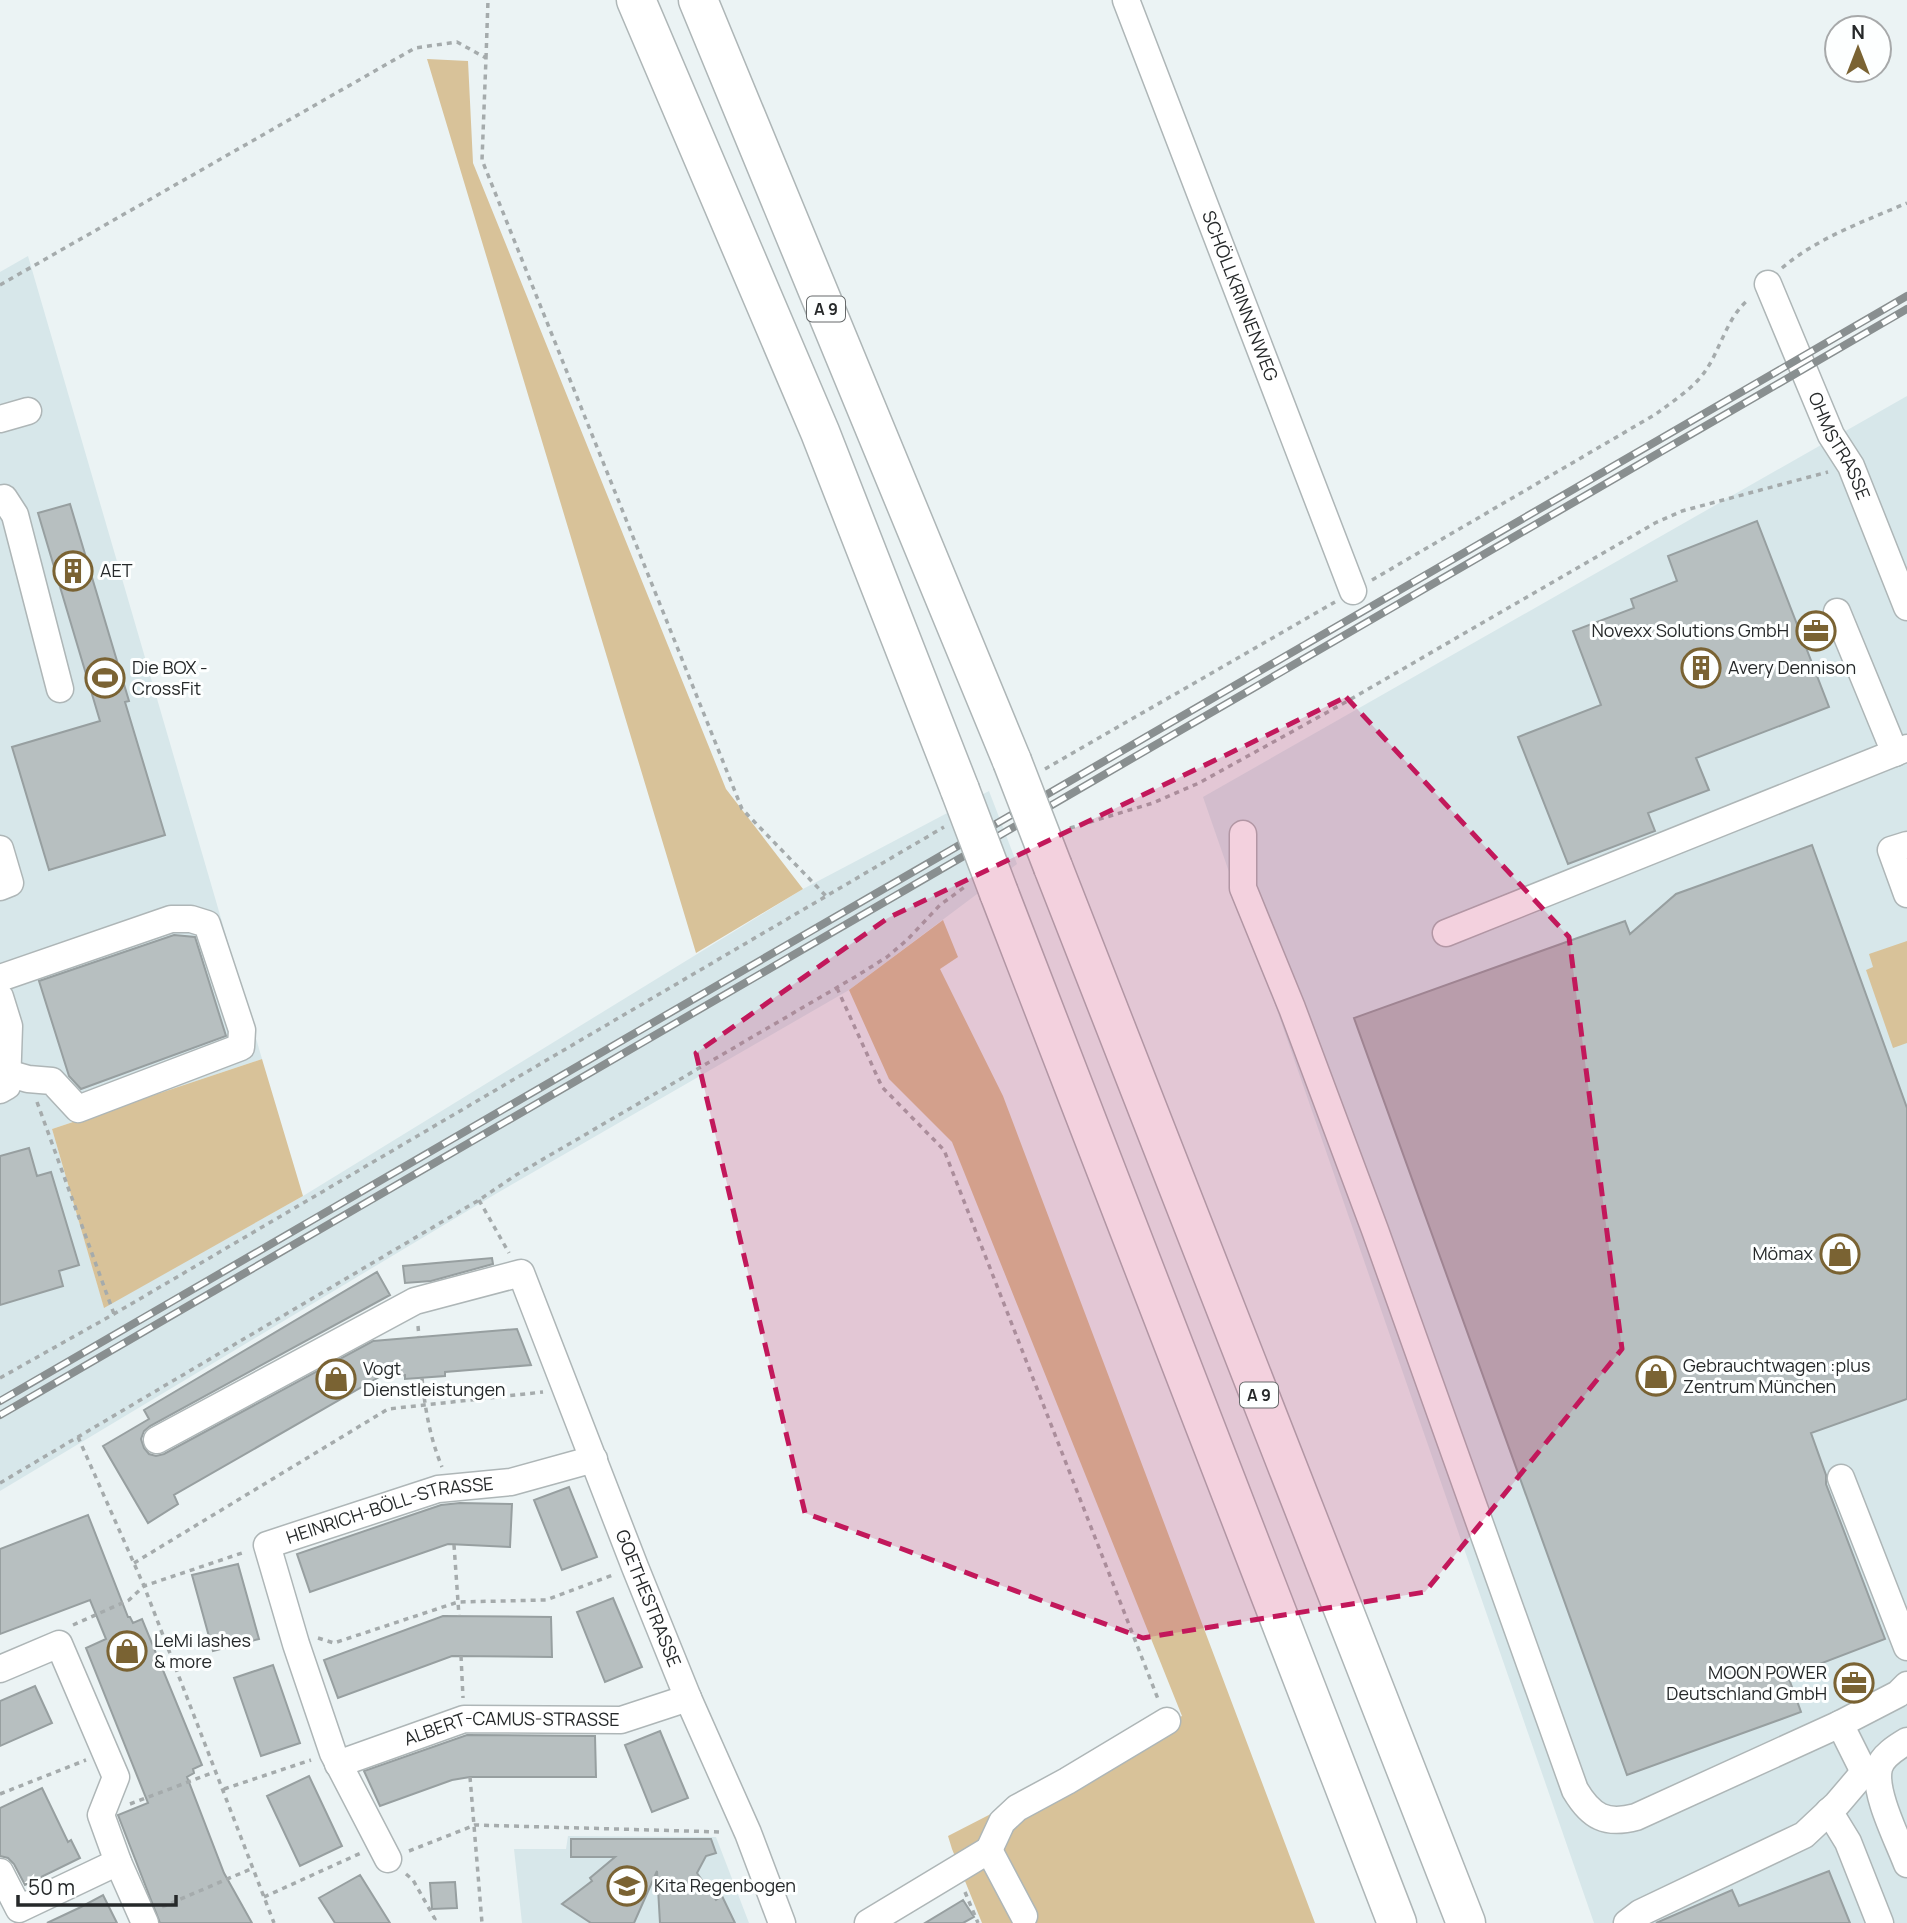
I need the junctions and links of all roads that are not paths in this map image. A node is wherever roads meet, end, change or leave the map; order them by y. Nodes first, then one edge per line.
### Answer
1 (636, 0) edge
2 (698, 0) edge
3 (1126, 0) edge
4 (1768, 284) road end
5 (28, 411) dead end
6 (0, 419) edge
7 (0, 499) edge
8 (1353, 591) road end
9 (1907, 607) edge
10 (1837, 612) dead end
11 (60, 689) dead end
12 (1901, 751) edge
13 (1243, 834) dead end
14 (1907, 845) edge
15 (0, 849) edge
16 (0, 887) edge
17 (1907, 894) edge
18 (1446, 933) dead end
19 (0, 978) edge
20 (0, 997) edge
21 (12, 1081) edge
22 (157, 1440) dead end
23 (594, 1459) junction
24 (1841, 1478) dead end
25 (1907, 1647) edge
26 (0, 1669) edge
27 (1907, 1685) edge
28 (688, 1698) junction
29 (1167, 1721) road end
30 (1840, 1724) junction
31 (1907, 1741) edge
32 (336, 1758) junction
33 (1872, 1770) junction
34 (1829, 1811) junction
35 (989, 1850) junction
36 (384, 1852) road end
37 (118, 1863) junction
38 (1907, 1864) edge
39 (0, 1872) edge
40 (1024, 1916) dead end
41 (143, 1919) edge
42 (782, 1923) edge
43 (868, 1923) edge
44 (1397, 1923) edge
45 (1466, 1923) edge
46 (1627, 1923) edge
47 (1880, 1923) edge

1 - 44 highway, bridge
2 - 45 highway, A 9, bridge
3 - 8 street, SCHÖLLKRINNENWEG
4 - 9 street, OHMSTRASSE
5 - 6 street
7 - 11 street
10 - 12 street
12 - 18 street
13 - 30 street
14 - 17 street
15 - 16 street
19 - 21 street
20 - 21 street
22 - 23 street, GOETHESTRASSE
23 - 28 street, GOETHESTRASSE
23 - 32 street, HEINRICH-BÖLL-STRASSE
24 - 25 street
26 - 37 street
27 - 30 street
28 - 32 street, ALBERT-CAMUS-STRASSE
28 - 42 street, GOETHESTRASSE
29 - 35 street
30 - 33 street
31 - 33 street
32 - 36 street, HEINRICH-BÖLL-STRASSE
33 - 34 street
33 - 38 street
34 - 46 street
34 - 47 street
35 - 40 street
35 - 43 street
37 - 39 street
37 - 41 street

